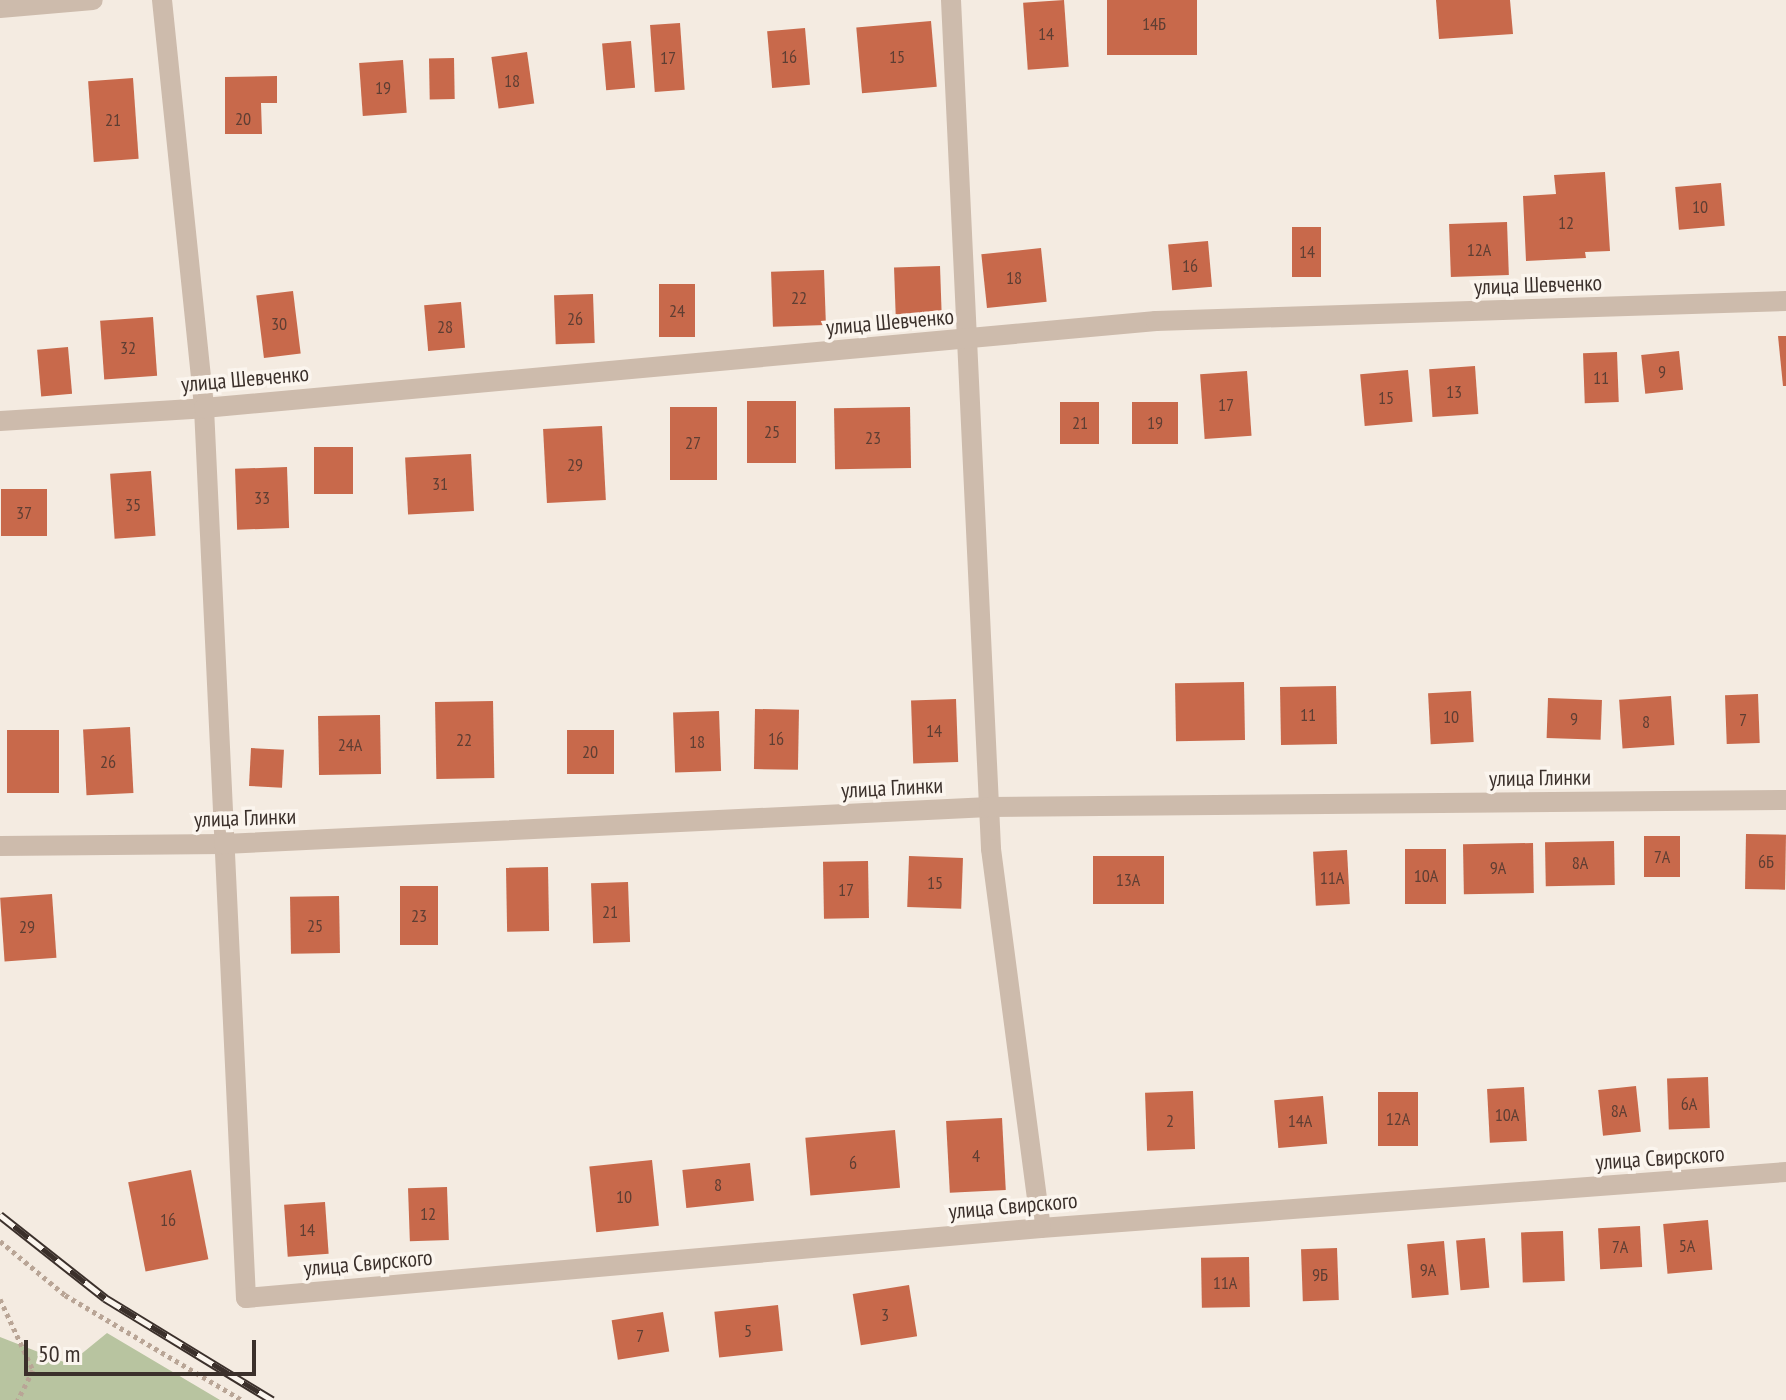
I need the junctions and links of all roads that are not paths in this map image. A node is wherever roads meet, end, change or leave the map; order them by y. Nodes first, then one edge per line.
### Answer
1 (93, 0) edge
2 (162, 0) edge
3 (951, 0) edge
4 (0, 8) edge
5 (1786, 301) edge
6 (965, 339) junction
7 (204, 408) junction
8 (0, 421) edge
9 (1786, 800) edge
10 (989, 807) junction
11 (224, 844) junction
12 (0, 846) edge
13 (1786, 1172) edge
14 (1041, 1228) junction

1 - 4 street
2 - 7 street
3 - 6 street
5 - 6 street, улица Шевченко
6 - 7 street, улица Шевченко
6 - 10 street
7 - 8 street, улица Шевченко
7 - 11 street
9 - 10 street, улица Глинки
10 - 11 street, улица Глинки
10 - 14 street
11 - 12 street, улица Глинки
11 - 14 street, улица Свирского
13 - 14 street, улица Свирского

